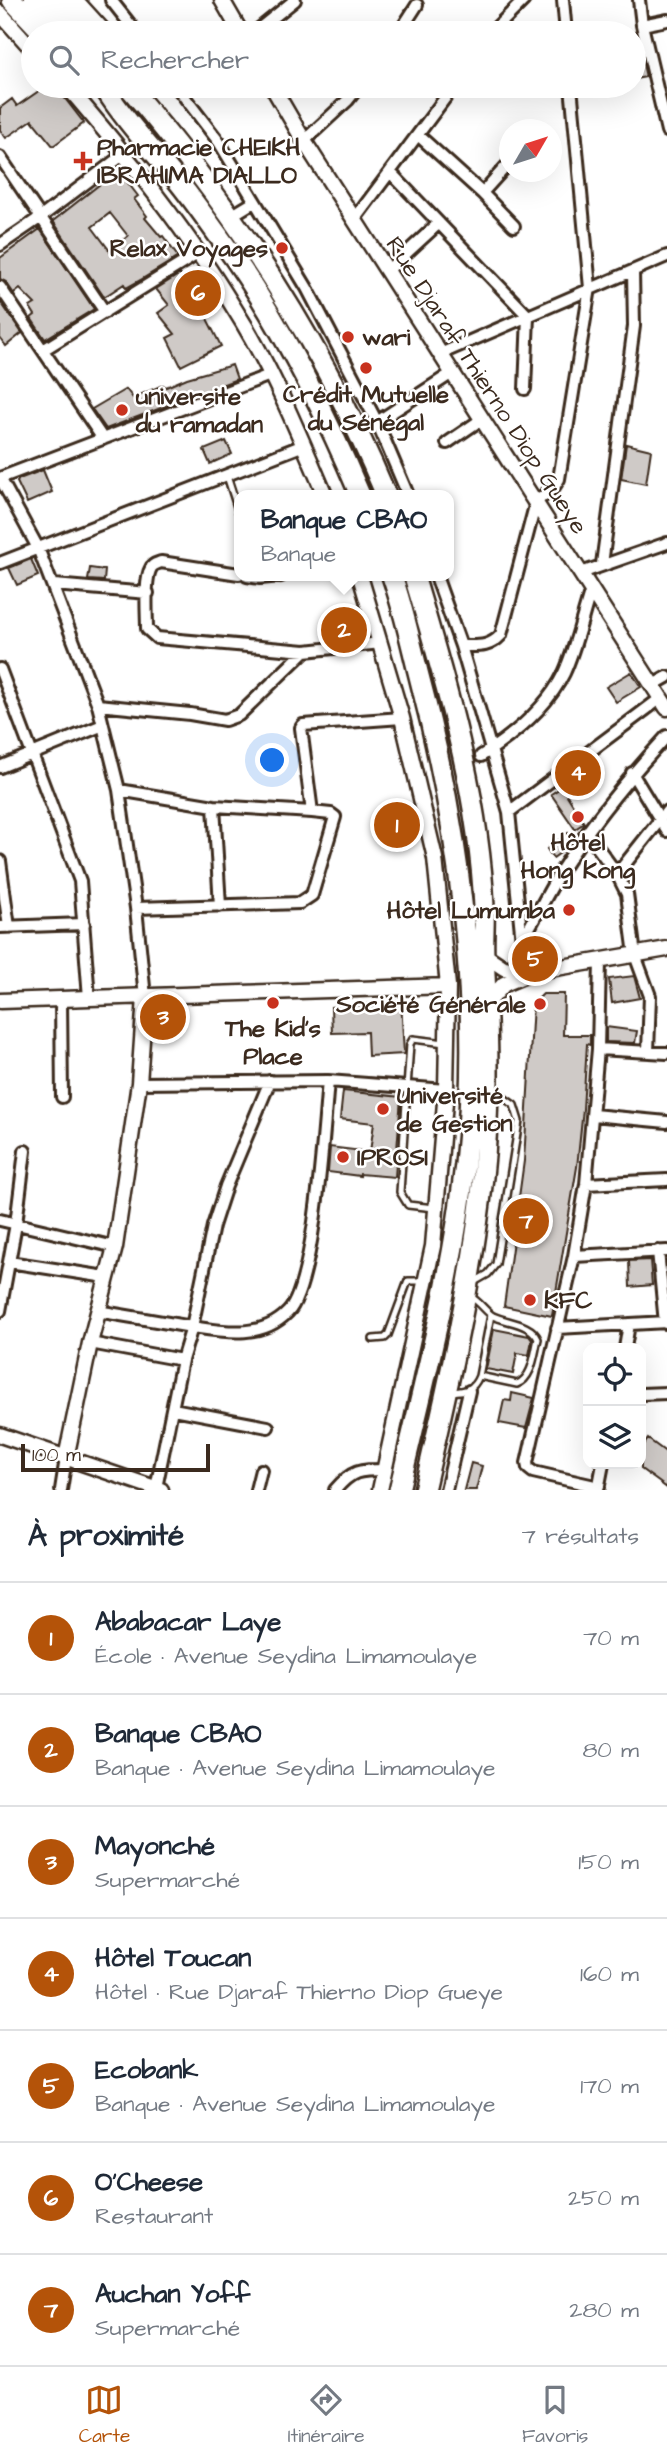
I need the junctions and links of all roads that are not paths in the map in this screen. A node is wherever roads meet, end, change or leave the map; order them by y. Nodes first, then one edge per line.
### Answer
1 (12, 0) edge
2 (33, 0) edge
3 (52, 0) edge
4 (72, 0) edge
5 (111, 0) edge
6 (222, 0) edge
7 (295, 0) edge
8 (524, 0) edge
9 (563, 0) edge
10 (639, 0) edge
11 (417, 5) dead end
12 (0, 13) edge
13 (667, 20) edge
14 (32, 21) edge
15 (51, 21) edge
16 (71, 21) edge
17 (91, 21) edge
18 (128, 21) edge
19 (234, 21) edge
20 (269, 21) edge
21 (407, 21) edge
22 (503, 21) edge
23 (565, 21) edge
24 (642, 21) edge
25 (646, 23) edge
26 (21, 37) edge
27 (646, 41) edge
28 (77, 98) edge
29 (105, 98) edge
30 (111, 98) edge
31 (139, 98) edge
32 (144, 98) edge
33 (185, 98) edge
34 (279, 98) edge
35 (350, 98) edge
36 (444, 98) edge
37 (572, 98) edge
38 (148, 108) junction
39 (120, 113) junction
40 (667, 131) edge
41 (418, 135) junction
42 (304, 141) junction
43 (124, 154) junction
44 (0, 158) edge
45 (391, 173) junction
46 (499, 173) edge
47 (482, 193) junction
48 (254, 202) junction
49 (231, 216) junction
50 (41, 217) junction
51 (354, 220) junction
52 (439, 223) junction
53 (514, 226) dead end
54 (0, 245) edge
55 (199, 253) junction
56 (667, 256) edge
57 (387, 271) junction
58 (633, 271) junction
59 (0, 287) edge
60 (590, 288) junction
61 (106, 312) junction
62 (528, 316) junction
63 (43, 350) junction
64 (440, 354) junction
65 (452, 373) junction
66 (270, 375) junction
67 (525, 389) dead end
68 (481, 419) junction
69 (377, 422) junction
70 (103, 439) junction
71 (447, 443) dead end
72 (304, 445) junction
73 (226, 475) junction
74 (0, 478) edge
75 (323, 490) edge
76 (358, 490) edge
77 (384, 490) edge
78 (406, 490) edge
79 (234, 498) edge
80 (536, 502) junction
81 (667, 542) edge
82 (38, 548) junction
83 (0, 562) edge
84 (602, 564) junction
85 (581, 573) junction
86 (234, 574) edge
87 (362, 581) edge
88 (393, 581) edge
89 (415, 581) edge
90 (438, 581) edge
91 (54, 584) junction
92 (590, 590) junction
93 (148, 593) junction
94 (381, 643) junction
95 (461, 646) junction
96 (306, 651) junction
97 (0, 669) edge
98 (667, 677) edge
99 (653, 685) junction
100 (664, 703) edge
101 (98, 705) junction
102 (402, 718) junction
103 (103, 725) junction
104 (667, 736) edge
105 (492, 750) junction
106 (33, 754) junction
107 (481, 756) dead end
108 (0, 767) edge
109 (632, 773) junction
110 (119, 790) junction
111 (214, 806) junction
112 (312, 812) junction
113 (509, 812) junction
114 (663, 815) edge
115 (667, 831) edge
116 (587, 833) junction
117 (0, 862) edge
118 (617, 874) junction
119 (220, 906) junction
120 (136, 908) junction
121 (84, 924) junction
122 (4, 927) edge
123 (522, 942) junction
124 (667, 949) edge
125 (484, 954) junction
126 (635, 955) junction
127 (600, 961) junction
128 (512, 971) junction
129 (533, 972) junction
130 (448, 986) junction
131 (145, 997) junction
132 (89, 998) junction
133 (61, 999) junction
134 (0, 1001) edge
135 (488, 1002) junction
136 (448, 1043) junction
137 (598, 1049) junction
138 (648, 1052) junction
139 (667, 1052) edge
140 (270, 1081) junction
141 (328, 1081) junction
142 (139, 1083) junction
143 (406, 1086) junction
144 (487, 1086) junction
145 (446, 1090) junction
146 (62, 1097) dead end
147 (593, 1115) junction
148 (667, 1122) edge
149 (25, 1151) dead end
150 (667, 1181) edge
151 (586, 1184) junction
152 (437, 1208) junction
153 (0, 1220) edge
154 (16, 1224) junction
155 (115, 1247) junction
156 (663, 1251) edge
157 (575, 1256) junction
158 (9, 1262) junction
159 (106, 1277) junction
160 (426, 1282) junction
161 (468, 1289) junction
162 (0, 1311) edge
163 (97, 1311) junction
164 (491, 1315) junction
165 (666, 1322) edge
166 (629, 1324) junction
167 (192, 1327) junction
168 (557, 1328) junction
169 (373, 1339) dead end
170 (89, 1343) junction
171 (626, 1343) edge
172 (182, 1360) junction
173 (480, 1376) junction
174 (469, 1391) junction
175 (446, 1392) junction
176 (667, 1393) edge
177 (646, 1394) edge
178 (173, 1409) junction
179 (268, 1427) dead end
180 (0, 1435) edge
181 (66, 1458) junction
182 (602, 1469) edge
183 (261, 1470) dead end
184 (384, 1471) junction
185 (158, 1489) edge
186 (598, 1489) edge
187 (61, 1490) edge
188 (256, 1490) edge
189 (335, 1490) edge
190 (380, 1490) edge
191 (399, 1490) edge
192 (424, 1490) edge
193 (446, 1490) edge

1 - 14 highway
2 - 15 highway
3 - 16 highway
4 - 17 highway
5 - 18 street
6 - 19 street
7 - 20 street
8 - 22 street
9 - 23 street
10 - 24 street
11 - 21 street
12 - 26 street
13 - 25 street
27 - 40 street
28 - 43 street
29 - 39 highway
30 - 39 highway
31 - 38 highway
32 - 38 highway
33 - 48 street
34 - 42 street, Rue Djaraf Thierno Diop Gueye
35 - 42 street
36 - 41 street
37 - 60 street
38 - 49 highway
39 - 76 highway
41 - 45 street
41 - 47 street
42 - 51 street, Rue Djaraf Thierno Diop Gueye
43 - 50 street
43 - 55 street
44 - 50 street
45 - 51 street
45 - 52 street
46 - 47 street
47 - 53 street
48 - 49 street
48 - 69 street
49 - 77 highway
50 - 54 street
50 - 61 street
51 - 57 street, Rue Djaraf Thierno Diop Gueye
52 - 57 street
52 - 62 street
55 - 61 street
55 - 66 street
56 - 58 street
57 - 64 street, Rue Djaraf Thierno Diop Gueye
58 - 60 street
58 - 84 street
59 - 63 street
60 - 62 street
60 - 80 street
61 - 63 street
62 - 64 street
62 - 67 street
63 - 70 street
64 - 65 street, Rue Djaraf Thierno Diop Gueye
65 - 68 street, Rue Djaraf Thierno Diop Gueye
65 - 69 street
66 - 70 street
66 - 72 street
68 - 71 street
68 - 80 street, Rue Djaraf Thierno Diop Gueye
69 - 78 street
70 - 74 street
72 - 73 street
72 - 75 street
73 - 79 lane
73 - 82 street
74 - 82 street
80 - 85 street, Rue Djaraf Thierno Diop Gueye
80 - 95 street
81 - 84 street
82 - 83 street
82 - 91 street
84 - 85 street
85 - 92 street, Rue Djaraf Thierno Diop Gueye
86 - 93 street
87 - 94 street
88 - 191 highway
89 - 125 highway
90 - 95 street
91 - 93 street
91 - 101 street
92 - 99 street, Rue Djaraf Thierno Diop Gueye
92 - 105 street
93 - 96 street
94 - 96 street
94 - 102 street
95 - 105 street
96 - 101 street
97 - 106 street
98 - 99 street
99 - 100 street, Rue Djaraf Thierno Diop Gueye
100 - 113 street
101 - 103 street
102 - 112 street
102 - 130 street
103 - 106 street
103 - 110 street
104 - 109 street
105 - 107 street
105 - 113 street
106 - 108 street
106 - 121 street
109 - 114 street
109 - 116 street
110 - 111 street
110 - 120 street
111 - 112 street
111 - 119 street
112 - 119 street
113 - 123 street
114 - 115 street
114 - 118 street
116 - 118 street
116 - 123 street
117 - 122 street
118 - 126 street
119 - 120 street
120 - 131 street
121 - 122 street
121 - 132 street
123 - 128 street
124 - 126 street
125 - 128 street
125 - 135 highway
126 - 127 street
126 - 138 street
127 - 129 street
127 - 137 street
128 - 129 street
129 - 135 street
130 - 131 street
130 - 136 street
131 - 132 street
131 - 142 street
132 - 133 street
133 - 134 street
133 - 146 street
135 - 144 highway
136 - 143 lane
136 - 145 street
137 - 138 street
137 - 147 street
138 - 139 street
140 - 141 street
140 - 142 street
140 - 167 street
141 - 143 street
141 - 167 street
142 - 155 street
143 - 145 street
143 - 152 lane
144 - 161 highway
144 - 161 lane
145 - 152 street
147 - 148 street
147 - 151 street
149 - 154 street
150 - 151 street
151 - 157 street
152 - 160 street
153 - 154 street
154 - 155 street
154 - 158 street
155 - 159 street
156 - 157 street
156 - 165 street
157 - 168 street
158 - 159 street
158 - 162 street
159 - 163 street
160 - 169 lane
160 - 184 street
161 - 164 lane
161 - 175 highway
163 - 167 street
163 - 170 street
164 - 173 lane
164 - 173 lane
165 - 166 street
166 - 168 street
166 - 171 street
167 - 172 street
168 - 186 street
170 - 172 street
170 - 181 street
172 - 178 street
173 - 174 lane
174 - 175 lane
174 - 193 street
175 - 192 highway
176 - 177 street
178 - 179 street
178 - 185 street
180 - 181 street
181 - 185 street
181 - 187 street
182 - 186 street
183 - 188 street
184 - 189 street
184 - 190 street

